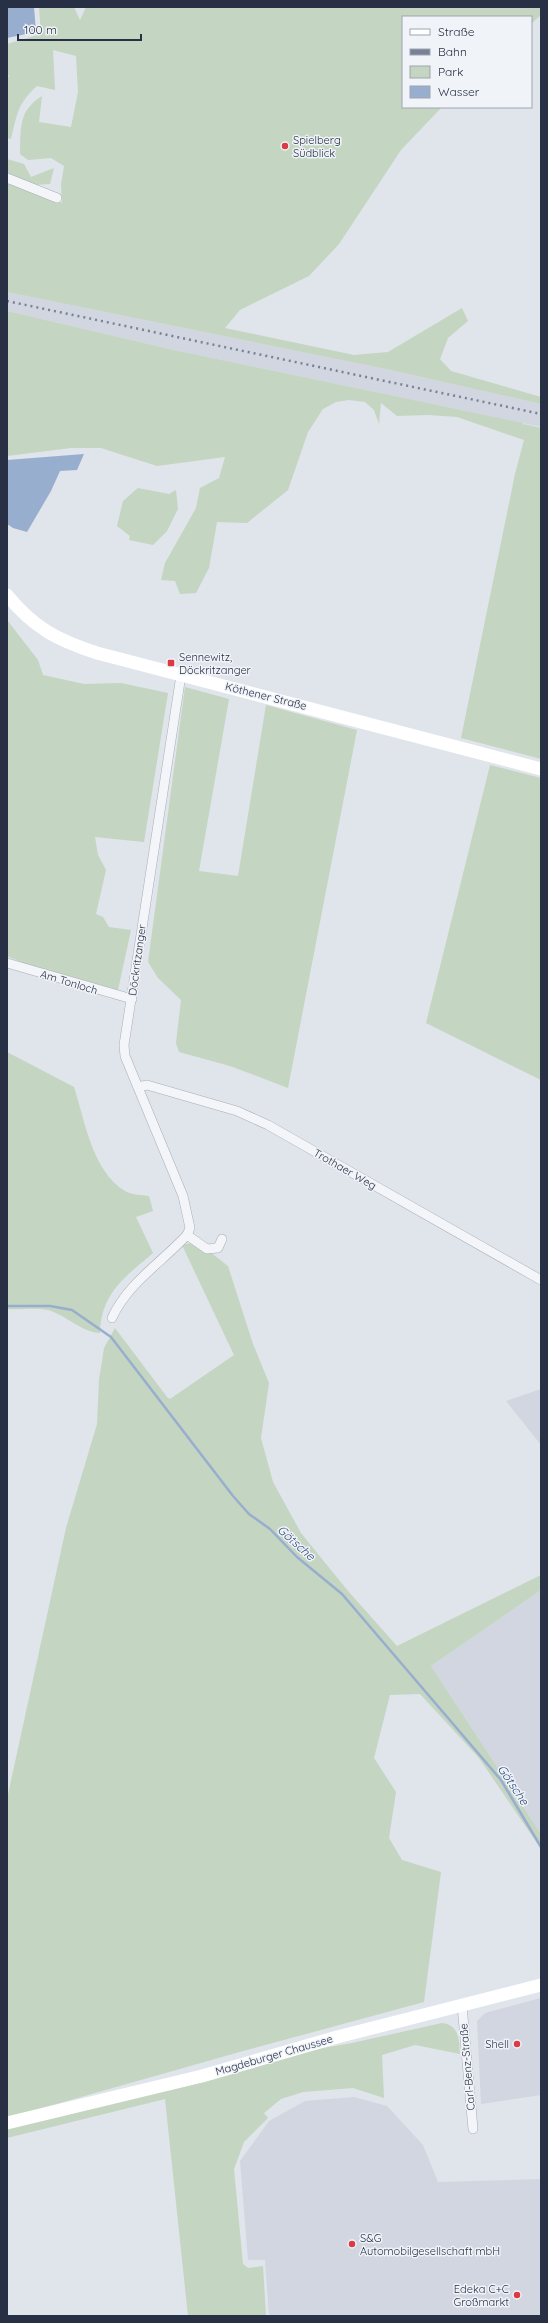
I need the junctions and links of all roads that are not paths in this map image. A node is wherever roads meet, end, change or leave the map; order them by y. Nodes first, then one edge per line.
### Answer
1 (7, 178) edge
2 (57, 198) dead end
3 (7, 595) edge
4 (181, 674) junction
5 (541, 769) edge
6 (7, 963) edge
7 (132, 999) junction
8 (138, 1087) junction
9 (187, 1235) junction
10 (222, 1239) dead end
11 (541, 1280) edge
12 (112, 1318) dead end
13 (541, 1985) edge
14 (462, 2006) junction
15 (7, 2123) edge
16 (473, 2129) dead end

1 - 2 street
3 - 4 main road, Köthener Straße
4 - 5 main road, Köthener Straße
4 - 7 street, Döckritzanger
6 - 7 street, Am Tonloch
7 - 8 street, Döckritzanger
8 - 9 street, Döckritzanger
8 - 11 street, Trothaer Weg
9 - 10 street
9 - 12 street
13 - 14 main road, Magdeburger Chaussee
14 - 15 main road, Magdeburger Chaussee
14 - 16 street, Carl-Benz-Straße

